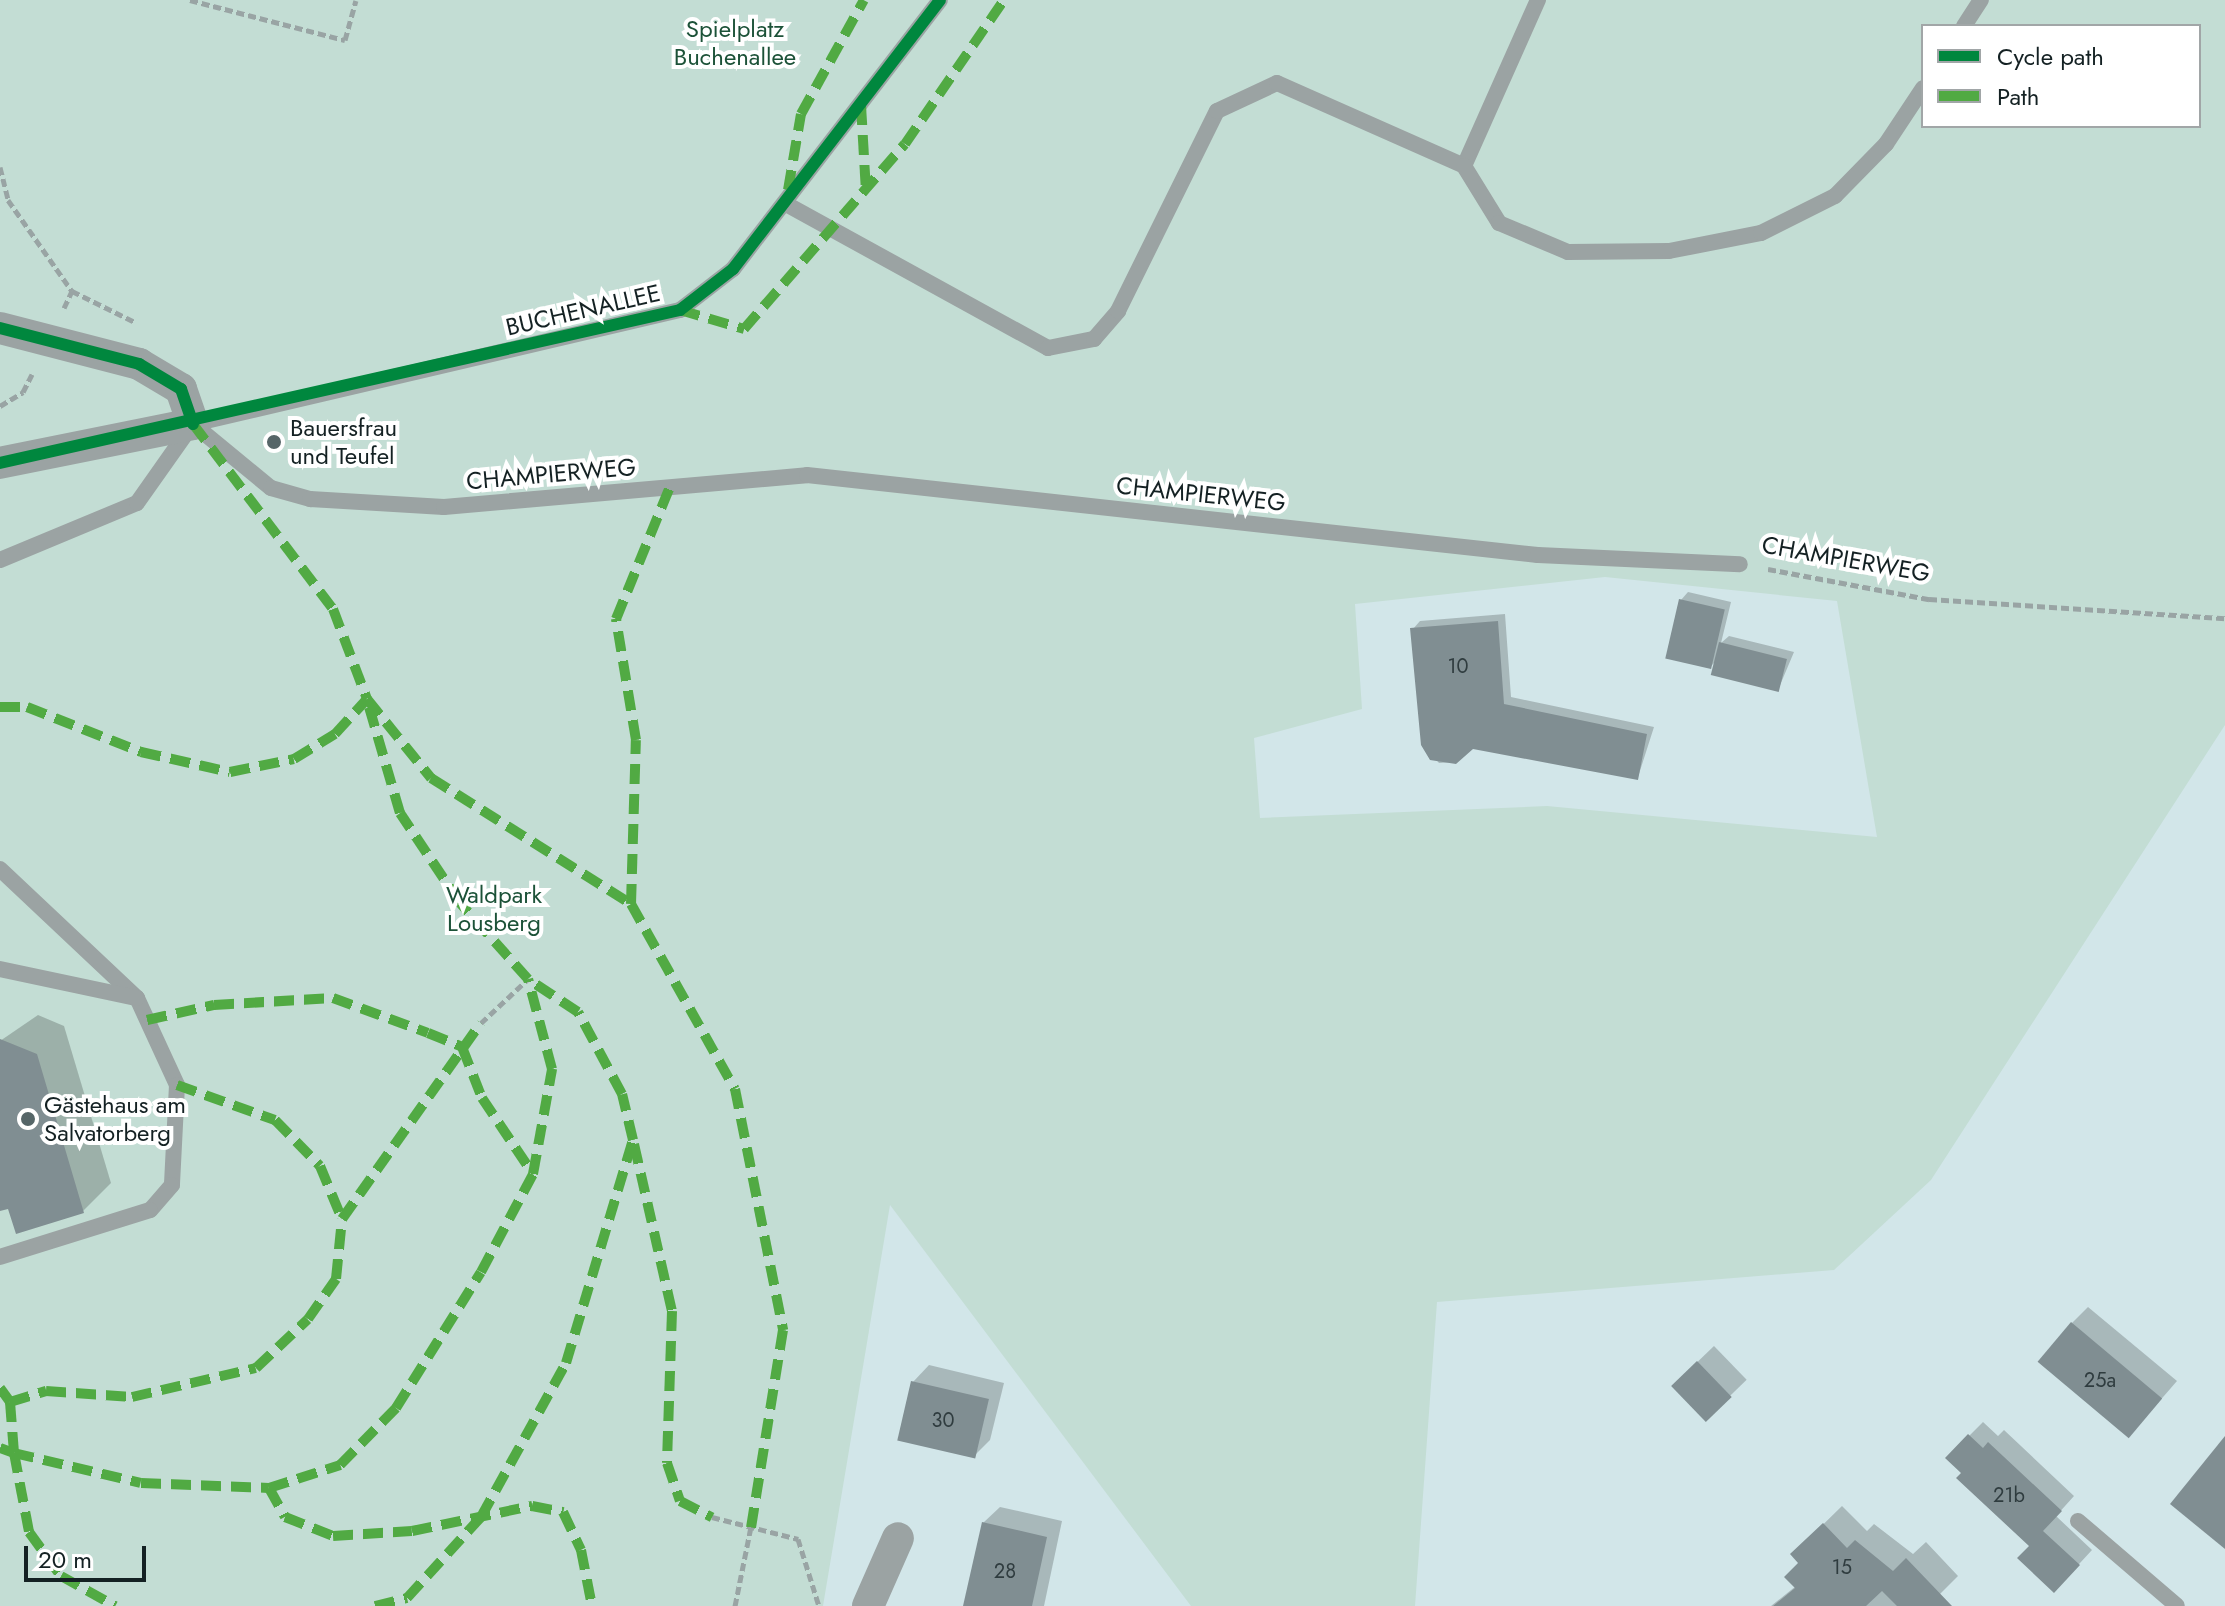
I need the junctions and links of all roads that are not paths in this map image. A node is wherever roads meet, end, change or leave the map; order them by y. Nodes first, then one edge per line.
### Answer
1 (940, 0) edge
2 (1538, 0) edge
3 (1981, 0) edge
4 (1965, 24) edge
5 (1921, 91) edge
6 (1464, 166) junction
7 (786, 204) junction
8 (0, 328) edge
9 (193, 424) junction
10 (0, 463) edge
11 (0, 560) edge
12 (1740, 564) road end
13 (0, 869) edge
14 (0, 969) edge
15 (137, 998) junction
16 (0, 1257) edge
17 (2078, 1521) dead end
18 (898, 1538) dead end
19 (868, 1606) edge
20 (2177, 1606) edge

1 - 7 lane, BUCHENALLEE
2 - 6 lane
3 - 4 lane
5 - 6 lane
6 - 7 lane
7 - 9 lane, BUCHENALLEE
8 - 9 street
9 - 10 street
9 - 11 lane
9 - 12 lane, CHAMPIERWEG
13 - 15 lane
14 - 15 lane
15 - 16 lane
17 - 20 lane
18 - 19 street

